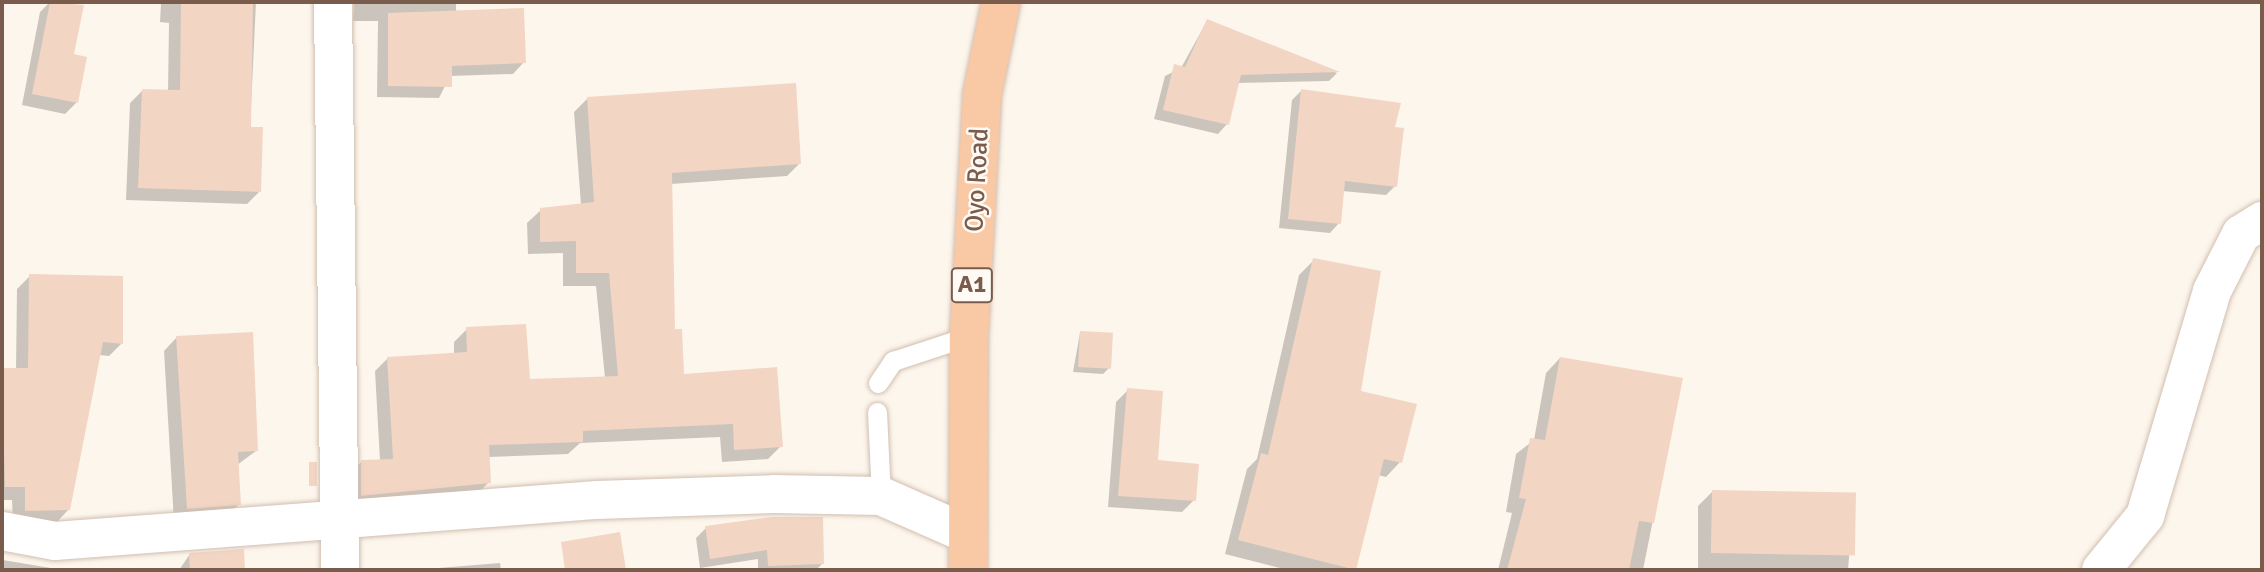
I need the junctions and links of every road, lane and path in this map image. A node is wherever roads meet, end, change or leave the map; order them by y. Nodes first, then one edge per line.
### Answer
1 (333, 2) edge
2 (1001, 2) edge
3 (2262, 220) edge
4 (969, 337) junction
5 (878, 383) dead end
6 (877, 412) dead end
7 (881, 496) junction
8 (341, 519) junction
9 (2, 531) edge
10 (967, 552) edge
11 (340, 570) edge
12 (2101, 570) edge

1 - 8 street
2 - 4 highway, Oyo Road / A1
3 - 12 street
4 - 5 lane
4 - 10 highway, Oyo Road / A1
6 - 7 lane
7 - 8 street
7 - 10 street
8 - 9 street
8 - 11 street

